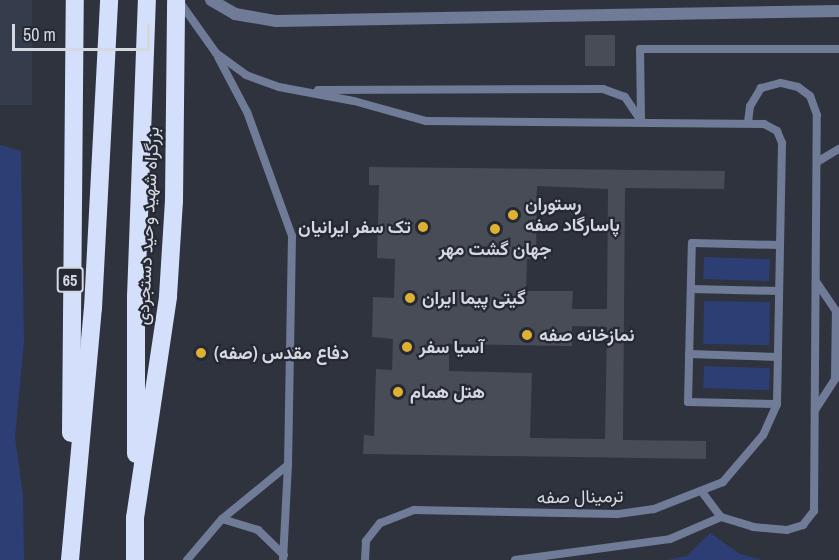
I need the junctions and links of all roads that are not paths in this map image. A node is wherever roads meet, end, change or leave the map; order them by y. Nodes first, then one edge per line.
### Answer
1 (75, 0) edge
2 (109, 0) edge
3 (147, 0) edge
4 (177, 0) edge
5 (211, 0) edge
6 (839, 11) edge
7 (839, 49) edge
8 (216, 53) junction
9 (300, 90) junction
10 (641, 121) junction
11 (748, 123) junction
12 (839, 149) edge
13 (817, 162) junction
14 (779, 245) junction
15 (815, 280) junction
16 (691, 289) junction
17 (779, 291) junction
18 (689, 354) junction
19 (778, 357) junction
20 (777, 404) junction
21 (814, 411) junction
22 (288, 465) junction
23 (702, 492) junction
24 (721, 517) junction
25 (135, 518) junction
26 (222, 519) junction
27 (284, 558) edge
28 (70, 560) edge
29 (135, 560) edge
30 (187, 560) edge
31 (365, 560) edge
32 (515, 560) edge

1 - 28 highway, 65
2 - 28 highway
3 - 25 highway
4 - 8 lane
4 - 25 highway, بزرگراه شهید وحید دستجردی
5 - 6 street
7 - 10 lane
8 - 9 lane
8 - 22 lane
9 - 10 lane, ترمینال صفه
9 - 10 lane
10 - 11 lane, ترمینال صفه
11 - 13 lane
11 - 14 lane, ترمینال صفه
12 - 13 lane
13 - 15 lane
14 - 16 lane
14 - 17 lane, ترمینال صفه
15 - 21 lane
15 - 21 lane
16 - 17 lane
16 - 18 lane
17 - 19 lane, ترمینال صفه
18 - 19 lane
18 - 20 lane
19 - 20 lane, ترمینال صفه
20 - 23 lane, ترمینال صفه
21 - 24 lane
22 - 26 lane
22 - 27 lane
23 - 24 lane
23 - 31 lane, ترمینال صفه
24 - 32 lane
25 - 29 highway, بزرگراه شهید وحید دستجردی
26 - 27 lane
26 - 30 lane

